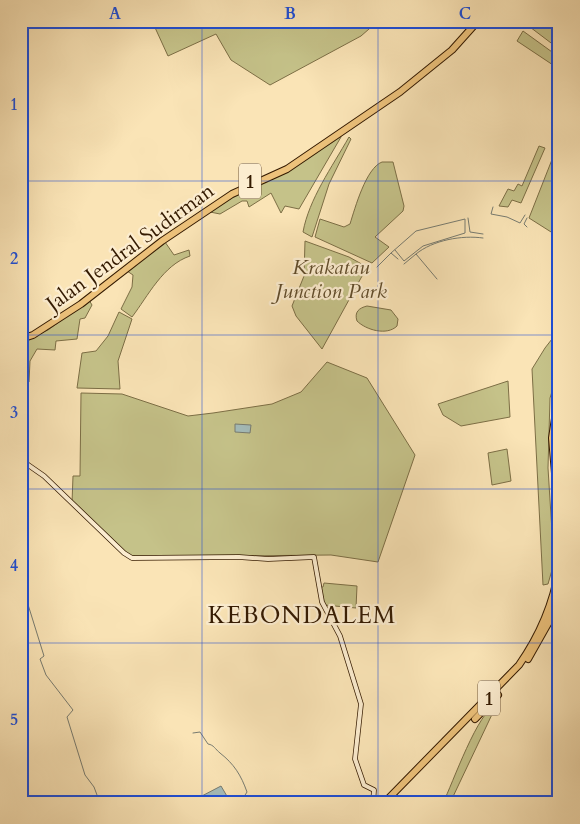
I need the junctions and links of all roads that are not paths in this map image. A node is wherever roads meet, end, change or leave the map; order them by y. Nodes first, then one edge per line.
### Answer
1 (473, 21) edge
2 (478, 21) edge
3 (21, 338) edge
4 (559, 392) edge
5 (559, 415) edge
6 (21, 460) edge
7 (559, 478) edge
8 (559, 520) edge
9 (559, 569) edge
10 (559, 593) edge
11 (373, 803) edge
12 (384, 803) edge
13 (390, 803) edge

1 - 3 highway, Jalan Jendral Sudirman / 1
2 - 3 highway, Jalan Jendral Sudirman / 1
4 - 8 highway
5 - 7 highway
6 - 11 street
9 - 12 highway, 1
10 - 13 highway, 1

